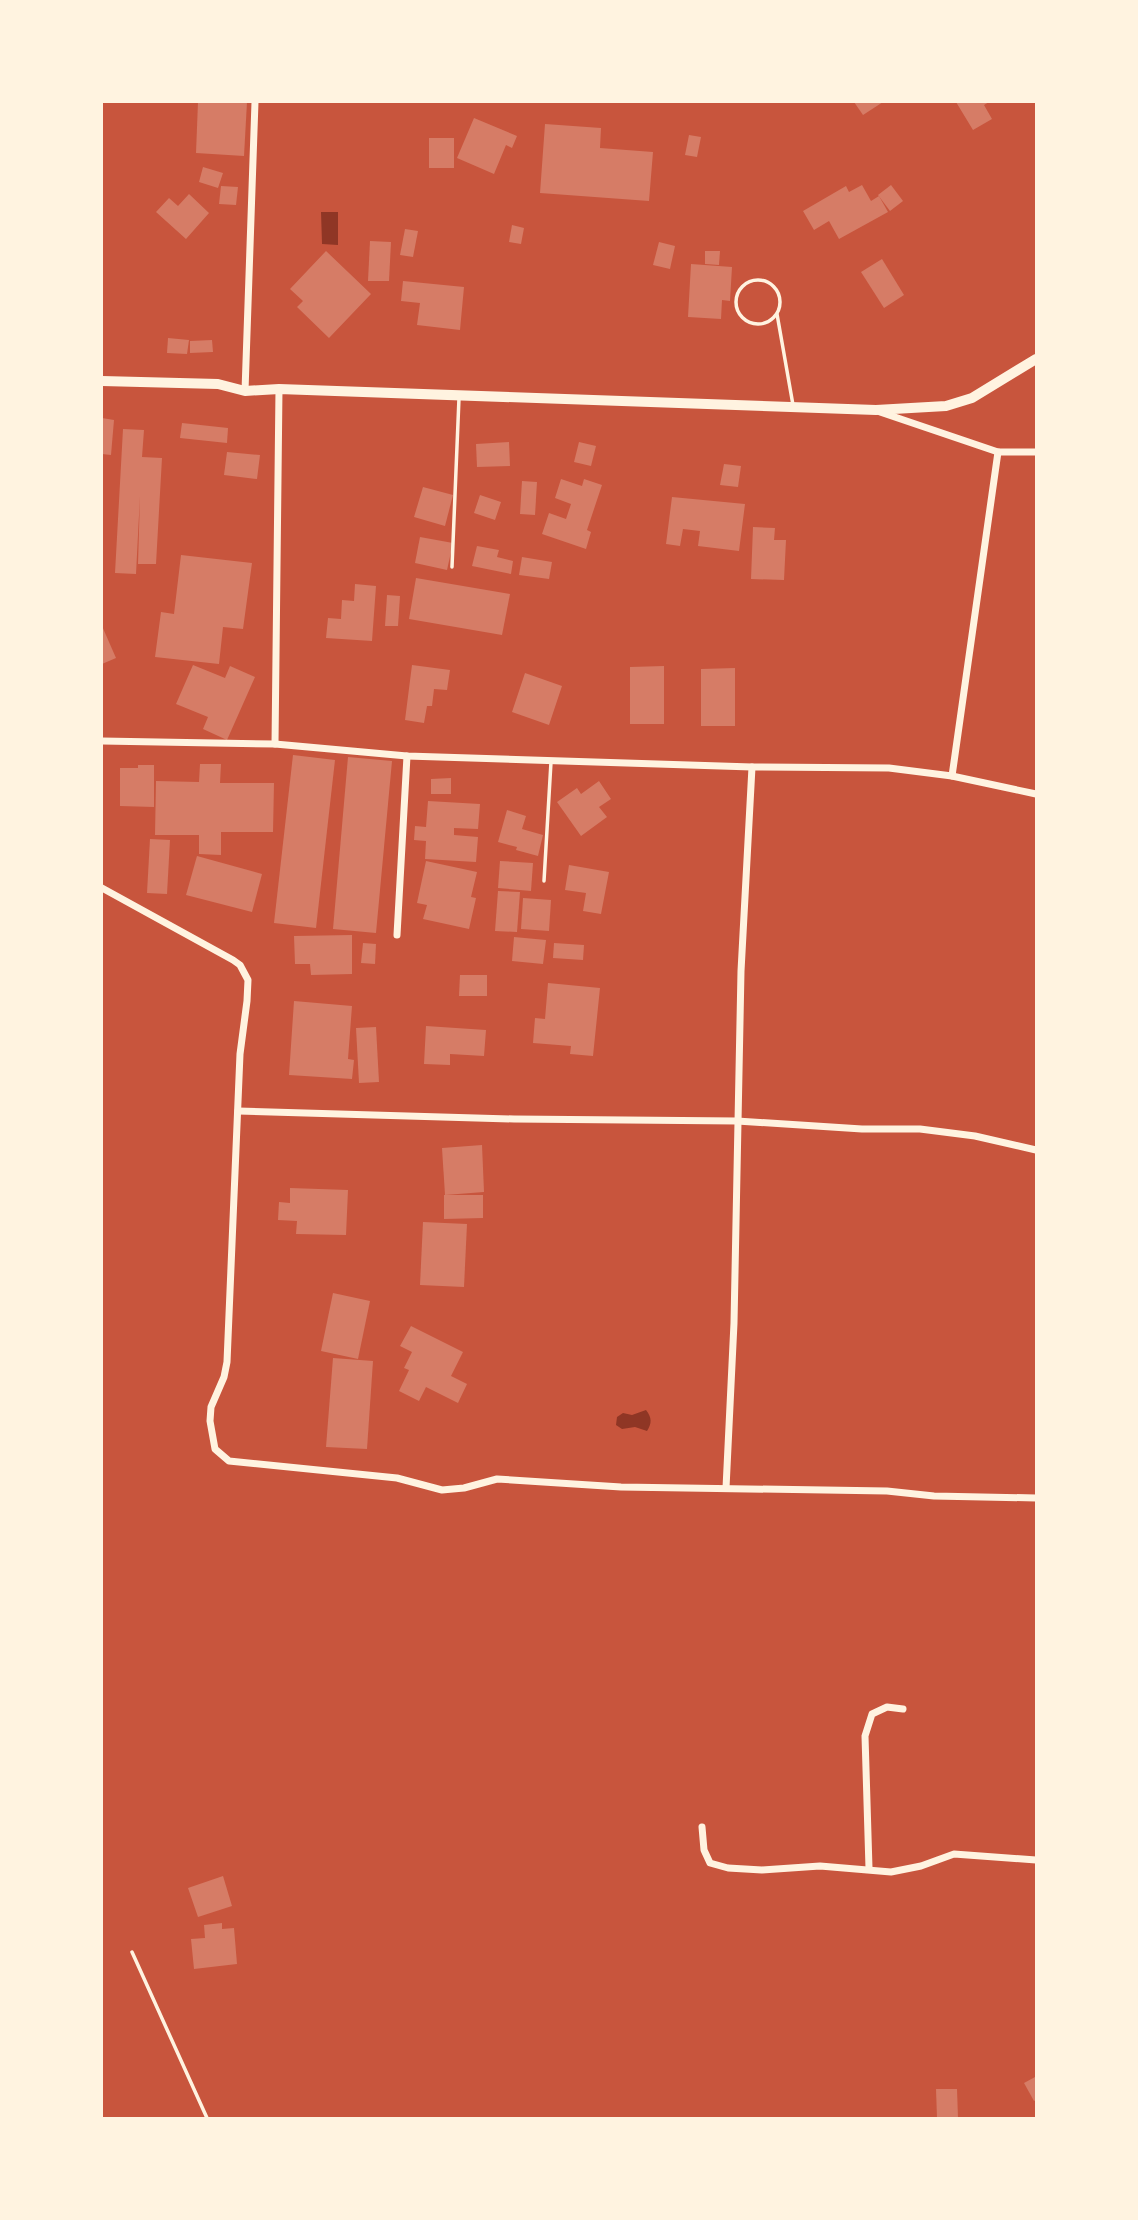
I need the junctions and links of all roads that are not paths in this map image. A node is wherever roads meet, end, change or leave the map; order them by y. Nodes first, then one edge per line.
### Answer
1 (255, 102) edge
2 (777, 314) junction
3 (1037, 359) edge
4 (102, 381) edge
5 (279, 389) junction
6 (245, 391) junction
7 (459, 396) junction
8 (793, 407) junction
9 (876, 410) junction
10 (998, 452) junction
11 (1037, 452) edge
12 (452, 567) dead end
13 (102, 741) edge
14 (275, 744) junction
15 (407, 756) junction
16 (551, 760) junction
17 (752, 767) junction
18 (952, 776) junction
19 (1037, 794) edge
20 (544, 881) dead end
21 (102, 888) edge
22 (397, 935) dead end
23 (239, 1111) junction
24 (737, 1121) junction
25 (1037, 1150) edge
26 (726, 1488) junction
27 (1037, 1498) edge
28 (903, 1709) dead end
29 (702, 1827) dead end
30 (1037, 1860) edge
31 (869, 1868) junction
32 (132, 1952) dead end
33 (207, 2119) edge

1 - 6 street
2 - 2 lane
2 - 8 lane
3 - 9 main road
4 - 6 main road
5 - 6 main road
5 - 7 main road
5 - 14 street
7 - 8 main road
7 - 12 lane
8 - 9 main road
9 - 10 street
10 - 11 street
10 - 18 street
13 - 14 street
14 - 15 street
15 - 16 street
15 - 22 street
16 - 17 street
16 - 20 lane
17 - 18 street
17 - 24 street
18 - 19 street
21 - 23 street
23 - 24 street
23 - 26 street
24 - 25 street
24 - 26 street
26 - 27 street
28 - 31 street
29 - 31 street
30 - 31 street
32 - 33 lane

